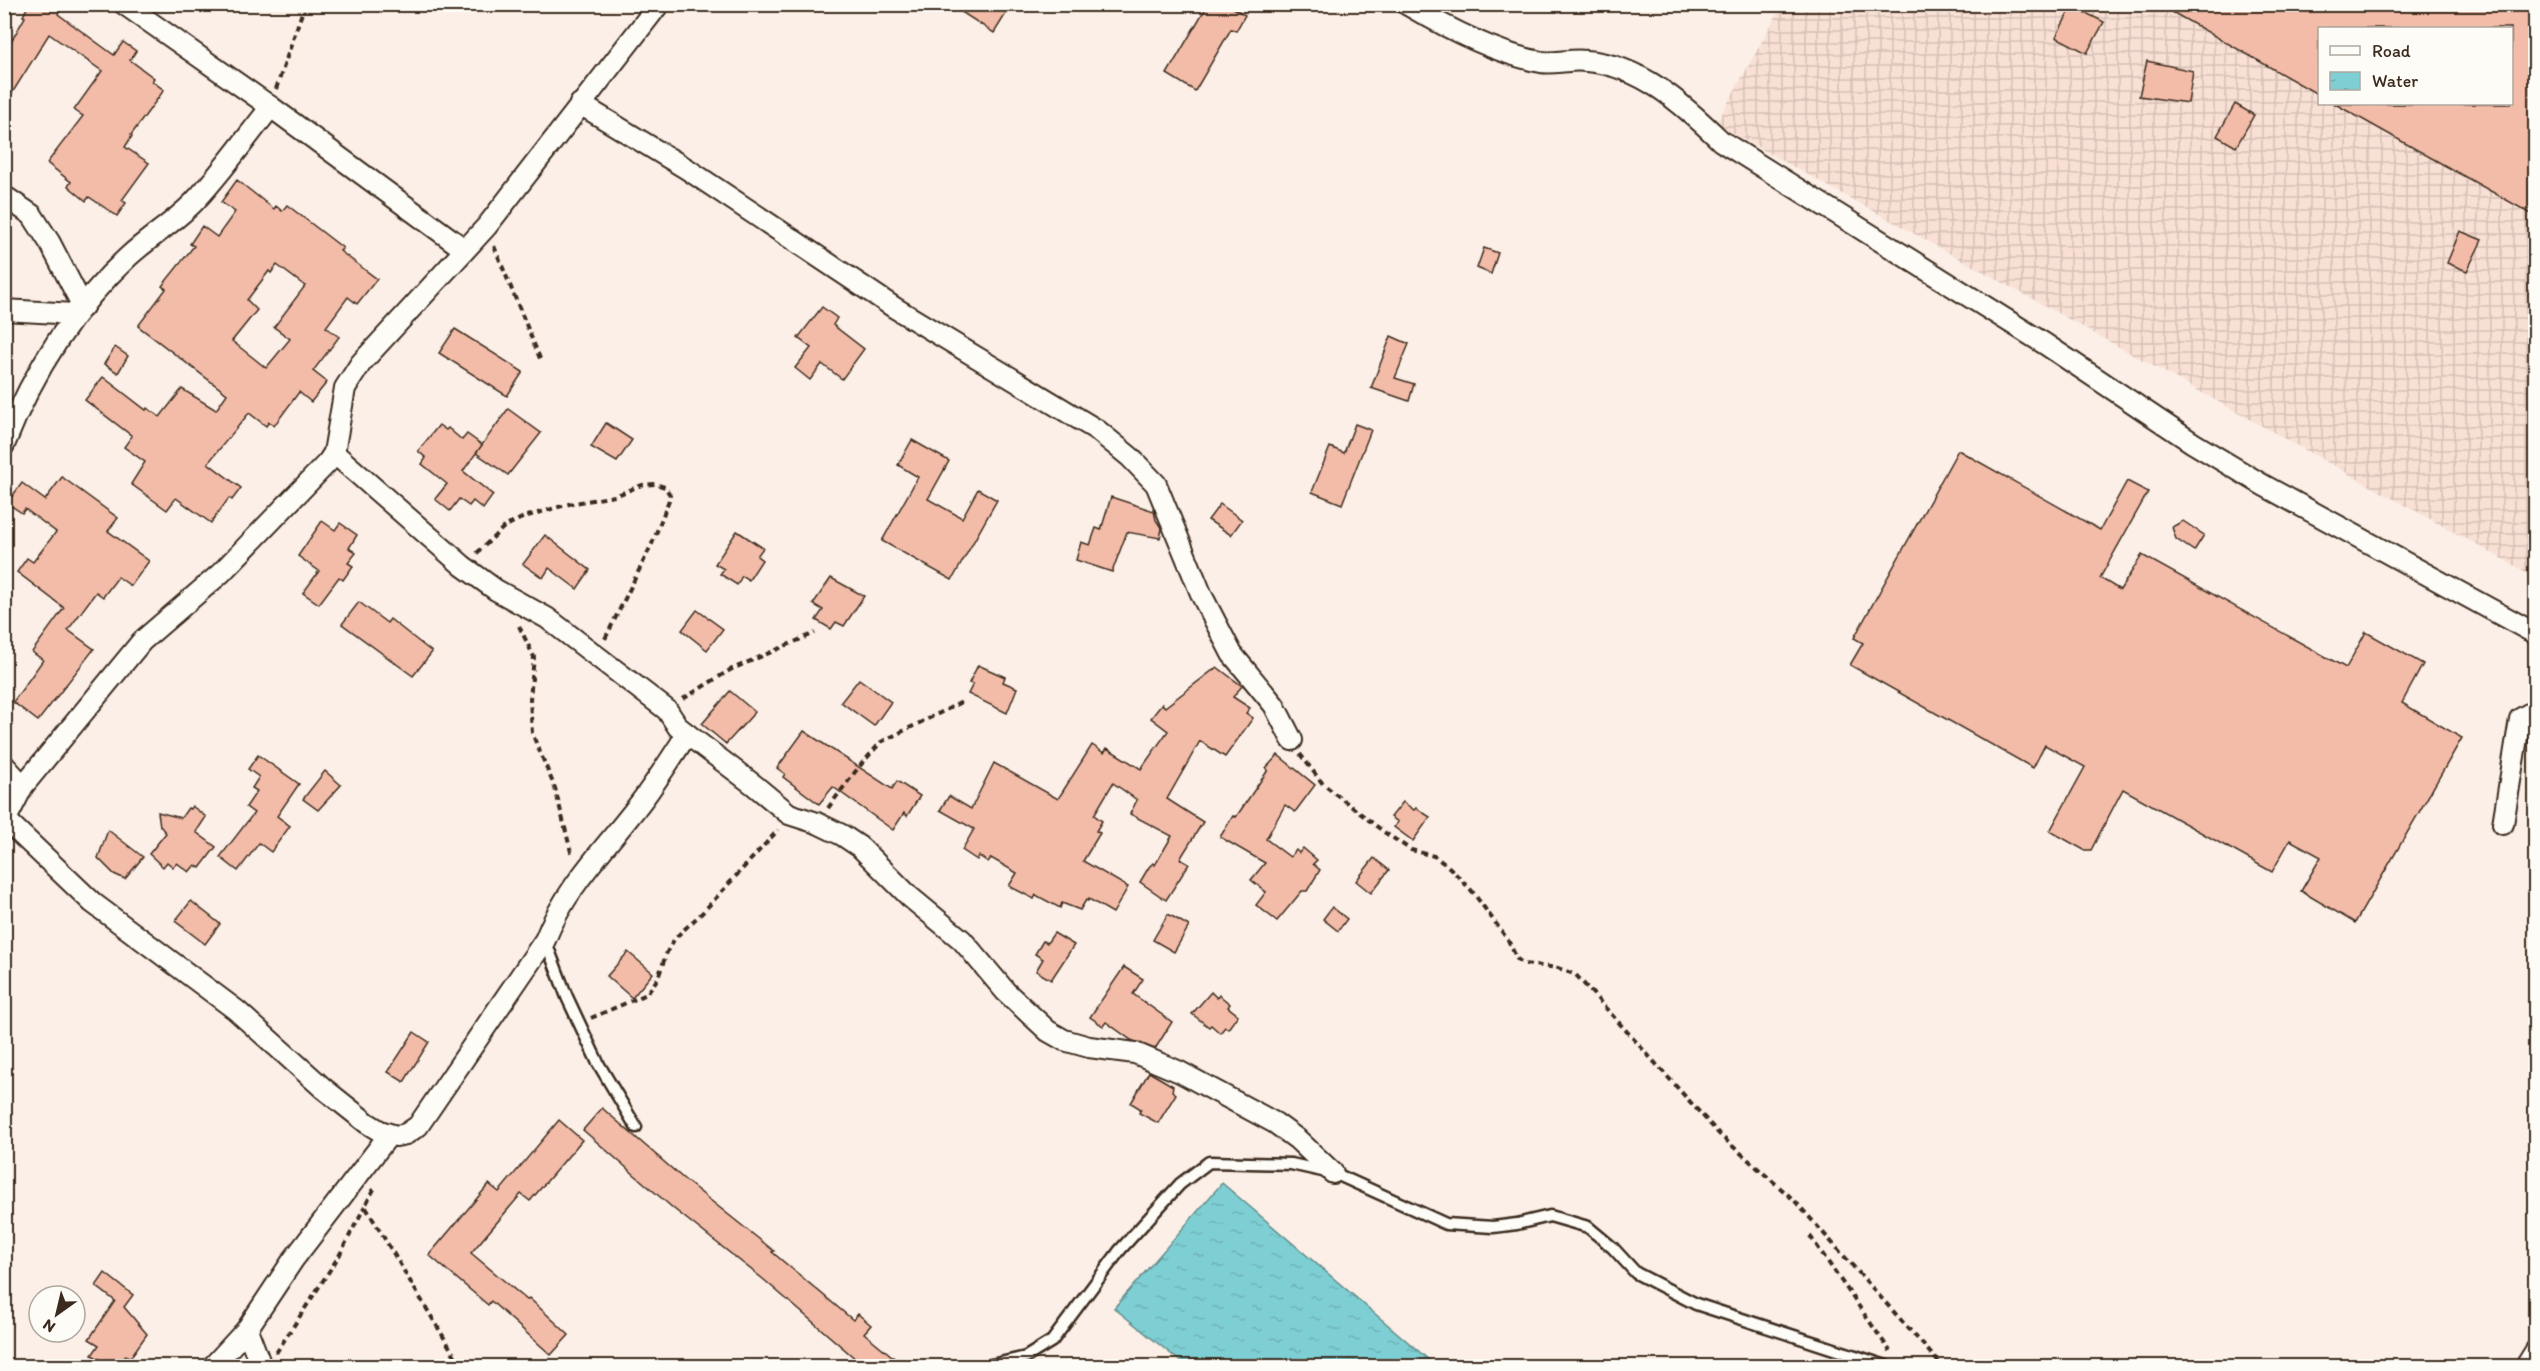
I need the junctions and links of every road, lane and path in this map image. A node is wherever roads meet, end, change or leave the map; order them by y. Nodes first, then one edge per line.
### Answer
1 (124, 4) edge
2 (305, 4) edge
3 (659, 4) edge
4 (1406, 4) edge
5 (580, 104) junction
6 (270, 107) junction
7 (4, 196) edge
8 (487, 226) junction
9 (464, 249) junction
10 (4, 310) edge
11 (79, 310) junction
12 (541, 361) dead end
13 (4, 445) edge
14 (334, 453) junction
15 (463, 566) junction
16 (515, 619) dead end
17 (815, 633) dead end
18 (2535, 634) edge
19 (597, 655) junction
20 (964, 701) dead end
21 (667, 710) junction
22 (2535, 710) edge
23 (687, 734) junction
24 (1292, 740) joint
25 (4, 765) edge
26 (23, 786) junction
27 (789, 814) junction
28 (5, 821) edge
29 (817, 824) junction
30 (2503, 824) dead end
31 (573, 885) junction
32 (546, 940) junction
33 (581, 1024) junction
34 (636, 1127) dead end
35 (389, 1135) junction
36 (1333, 1173) junction
37 (376, 1186) dead end
38 (365, 1206) junction
39 (1810, 1236) dead end
40 (247, 1329) junction
41 (2535, 1350) edge
42 (1894, 1357) dead end
43 (267, 1361) edge
44 (213, 1366) edge
45 (460, 1366) edge
46 (987, 1366) edge
47 (1886, 1366) edge
48 (1942, 1366) edge
49 (2526, 1366) edge

1 - 6 street
2 - 6 path
3 - 5 street
4 - 18 street
5 - 8 street
5 - 24 street
6 - 9 street
6 - 11 street
7 - 11 street
8 - 9 street
8 - 12 path
9 - 14 street
10 - 11 street
11 - 13 street
14 - 15 street
14 - 26 street
15 - 19 street
15 - 19 path
16 - 31 path
17 - 21 path
19 - 21 street
20 - 29 path
21 - 23 street
22 - 30 street
23 - 27 street
23 - 31 street
24 - 48 path
25 - 26 street
26 - 28 street
27 - 29 street
27 - 33 path
28 - 35 street
29 - 36 street
31 - 32 street
32 - 33 lane
32 - 35 street
33 - 34 lane
35 - 40 street
36 - 46 lane
36 - 47 lane
37 - 38 path
38 - 43 path
38 - 45 path
39 - 42 path
40 - 43 street
40 - 44 street
41 - 49 street

